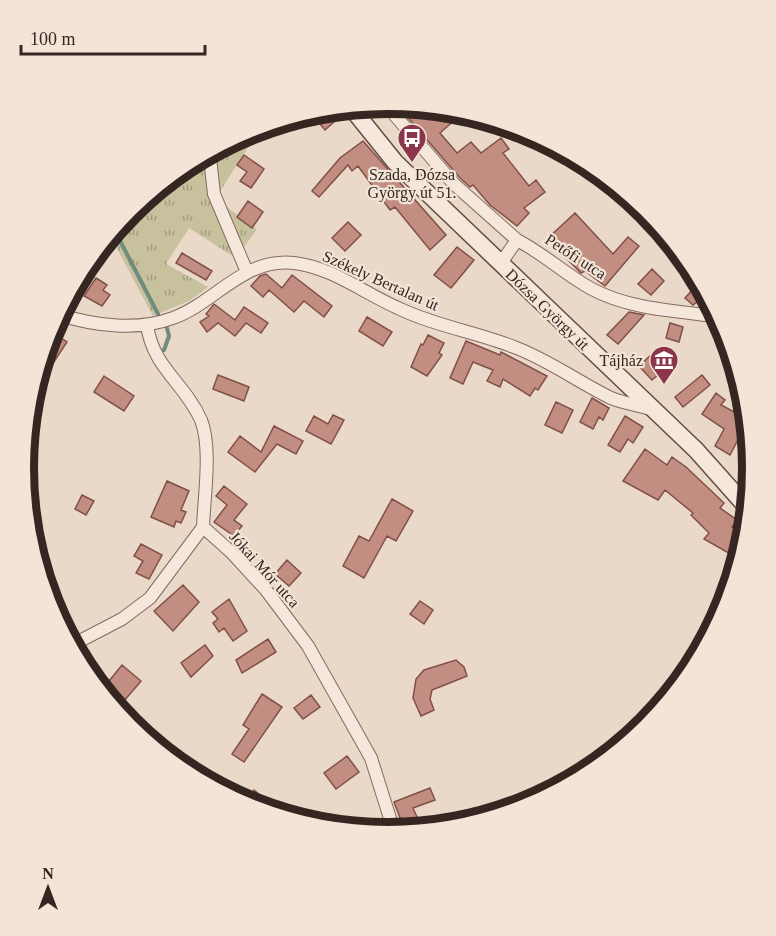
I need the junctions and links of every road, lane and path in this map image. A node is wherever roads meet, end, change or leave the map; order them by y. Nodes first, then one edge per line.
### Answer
1 (394, 114) edge
2 (358, 116) edge
3 (210, 162) edge
4 (517, 240) junction
5 (501, 263) junction
6 (247, 272) junction
7 (706, 315) edge
8 (69, 317) edge
9 (147, 325) junction
10 (652, 409) junction
11 (740, 498) edge
12 (203, 527) junction
13 (80, 641) edge
14 (391, 822) edge

1 - 4 street, Dózsa György út
2 - 5 main road, Dózsa György út
3 - 6 street
4 - 5 street
4 - 7 street, Petőfi utca
5 - 10 main road, Dózsa György út
6 - 9 street, Székely Bertalan út
6 - 10 street, Székely Bertalan út
8 - 9 street, Székely Bertalan út
9 - 12 street
10 - 11 main road, Dózsa György út
12 - 13 street
12 - 14 street, Jókai Mór utca

